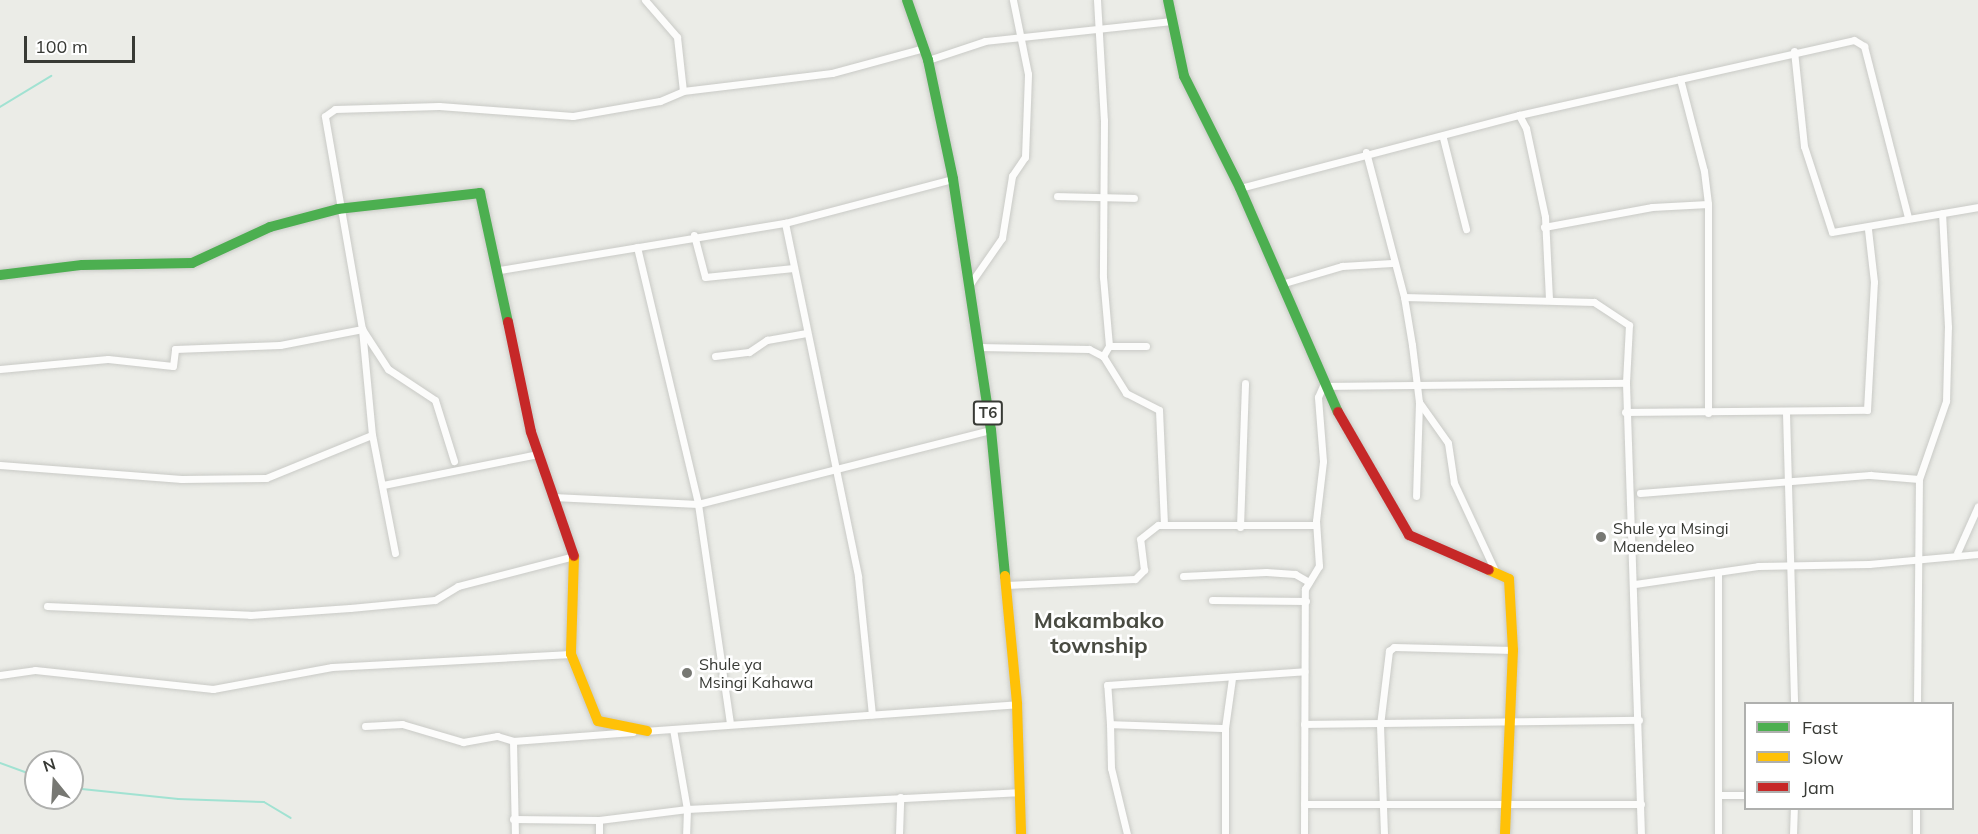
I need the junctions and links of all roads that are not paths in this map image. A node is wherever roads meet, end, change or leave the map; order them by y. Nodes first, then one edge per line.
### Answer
1 (645, 0) edge
2 (907, 0) edge
3 (1013, 0) edge
4 (1097, 0) edge
5 (1178, 0) edge
6 (1169, 4) edge
7 (1173, 21) junction
8 (1099, 29) junction
9 (1020, 36) junction
10 (924, 48) junction
11 (1794, 51) junction
12 (928, 60) junction
13 (1680, 79) junction
14 (683, 91) junction
15 (1519, 115) junction
16 (1443, 138) junction
17 (1366, 152) junction
18 (953, 180) junction
19 (1240, 188) junction
20 (1057, 196) dead end
21 (1104, 196) junction
22 (1134, 198) dead end
23 (1708, 204) junction
24 (1978, 207) edge
25 (338, 208) junction
26 (1942, 213) junction
27 (1908, 217) junction
28 (785, 223) junction
29 (1544, 227) junction
30 (1466, 228) dead end
31 (1868, 229) junction
32 (694, 235) junction
33 (637, 247) junction
34 (1392, 263) junction
35 (794, 268) junction
36 (500, 270) junction
37 (0, 274) edge
38 (1281, 284) junction
39 (969, 286) junction
40 (1404, 297) junction
41 (1549, 299) junction
42 (362, 329) junction
43 (806, 333) junction
44 (1109, 346) junction
45 (1146, 346) dead end
46 (978, 347) junction
47 (715, 356) dead end
48 (1103, 356) junction
49 (0, 369) edge
50 (1626, 382) junction
51 (1245, 383) dead end
52 (1414, 383) junction
53 (1323, 386) junction
54 (1419, 402) junction
55 (1625, 412) junction
56 (1708, 413) junction
57 (1786, 413) junction
58 (991, 430) junction
59 (372, 435) junction
60 (538, 454) junction
61 (454, 460) dead end
62 (0, 465) edge
63 (832, 469) junction
64 (1919, 479) junction
65 (1788, 481) junction
66 (383, 485) junction
67 (1640, 493) dead end
68 (1416, 496) dead end
69 (553, 497) junction
70 (698, 504) junction
71 (1978, 506) edge
72 (1164, 525) junction
73 (1316, 525) junction
74 (1240, 527) junction
75 (395, 553) dead end
76 (1957, 554) junction
77 (1978, 554) edge
78 (574, 556) junction
79 (1918, 558) junction
80 (1792, 565) junction
81 (1495, 572) junction
82 (1718, 574) junction
83 (1183, 576) dead end
84 (1309, 582) junction
85 (1635, 584) junction
86 (1006, 585) junction
87 (1212, 600) dead end
88 (1306, 601) junction
89 (47, 606) dead end
90 (1513, 650) junction
91 (571, 654) junction
92 (1305, 671) junction
93 (0, 675) edge
94 (1232, 678) junction
95 (1794, 702) edge
96 (1917, 702) edge
97 (1017, 704) junction
98 (872, 714) junction
99 (1639, 720) junction
100 (1509, 722) junction
101 (730, 724) junction
102 (1110, 724) junction
103 (1304, 724) junction
104 (1380, 725) junction
105 (365, 726) dead end
106 (1225, 728) junction
107 (673, 729) junction
108 (647, 731) junction
109 (513, 741) junction
110 (1018, 792) junction
111 (1718, 795) junction
112 (1744, 795) edge
113 (900, 797) junction
114 (1304, 804) junction
115 (1641, 804) junction
116 (1383, 805) junction
117 (1506, 805) junction
118 (687, 809) junction
119 (1794, 810) edge
120 (1916, 810) edge
121 (513, 819) junction
122 (599, 820) junction
123 (515, 834) edge
124 (599, 834) edge
125 (686, 834) edge
126 (899, 834) edge
127 (1021, 834) edge
128 (1127, 834) edge
129 (1225, 834) edge
130 (1304, 834) edge
131 (1384, 834) edge
132 (1505, 834) edge
133 (1641, 834) edge
134 (1718, 834) edge
135 (1793, 834) edge
136 (1916, 834) edge

1 - 14 street
2 - 10 main road, T6
3 - 9 street
4 - 8 street
5 - 6 main road
6 - 7 main road
7 - 8 street
7 - 19 main road
8 - 9 street
8 - 21 street
9 - 12 street
9 - 39 street
10 - 12 main road, T6
10 - 14 street
11 - 13 street
11 - 27 street
11 - 31 street
12 - 18 main road, T6
13 - 15 street
13 - 23 street
14 - 25 street
15 - 16 street
15 - 29 street
16 - 17 street
16 - 30 street
17 - 19 street
17 - 34 street
18 - 28 street
18 - 39 main road, T6
19 - 38 main road
20 - 21 street
21 - 22 street
21 - 44 street
23 - 29 street
23 - 56 street
24 - 26 street
25 - 36 main road
25 - 37 main road
25 - 42 street
26 - 27 street
26 - 64 street
27 - 31 street
28 - 32 street
28 - 35 street
29 - 41 street
31 - 57 street
32 - 33 street
32 - 35 street
33 - 36 street
33 - 70 street
34 - 38 street
34 - 40 street
35 - 43 street
36 - 60 main road
38 - 53 main road
39 - 46 main road, T6
40 - 41 street
40 - 52 street
41 - 50 street
42 - 49 street
42 - 59 street
42 - 61 street
43 - 47 street
43 - 63 street
44 - 45 street
44 - 48 street
46 - 48 street
46 - 58 main road, T6
48 - 72 street
50 - 52 street
50 - 55 street
51 - 74 street
52 - 53 street
52 - 54 street
53 - 73 street
53 - 81 main road
54 - 68 street
54 - 81 street
55 - 56 street
55 - 85 street
56 - 57 street
57 - 65 street
58 - 63 street
58 - 86 main road, T6
59 - 62 street
59 - 66 street
60 - 66 street
60 - 69 main road
63 - 70 street
63 - 98 street
64 - 65 street
64 - 79 street
65 - 67 street
65 - 80 street
66 - 75 street
69 - 70 street
69 - 78 main road
70 - 101 street
71 - 76 street
72 - 74 street
72 - 86 street
73 - 74 street
73 - 84 street
76 - 77 street
76 - 79 street
78 - 89 street
78 - 91 main road
79 - 80 street
79 - 96 street
80 - 82 street
80 - 95 street
81 - 90 main road
82 - 85 street
82 - 111 street
83 - 84 street
84 - 88 street
85 - 99 street
86 - 97 main road, T6
87 - 88 street
88 - 92 street
90 - 100 main road
90 - 104 street
91 - 93 street
91 - 108 main road
92 - 94 street
92 - 103 street
94 - 102 street
94 - 106 street
97 - 98 street
97 - 110 main road, T6
98 - 101 street
99 - 100 street
99 - 115 street
100 - 104 street
100 - 117 main road
101 - 107 street
102 - 106 street
102 - 128 street
103 - 104 street
103 - 114 street
104 - 116 street
105 - 109 street
106 - 129 street
107 - 108 street
107 - 118 street
108 - 109 street
109 - 121 street
110 - 113 street
110 - 127 main road, T6
111 - 112 street
111 - 134 street
113 - 118 street
113 - 126 street
114 - 116 street
114 - 130 street
115 - 117 street
115 - 133 street
116 - 117 street
116 - 131 street
117 - 132 main road
118 - 122 street
118 - 125 street
119 - 135 street
120 - 136 street
121 - 122 street
121 - 123 street
122 - 124 street

